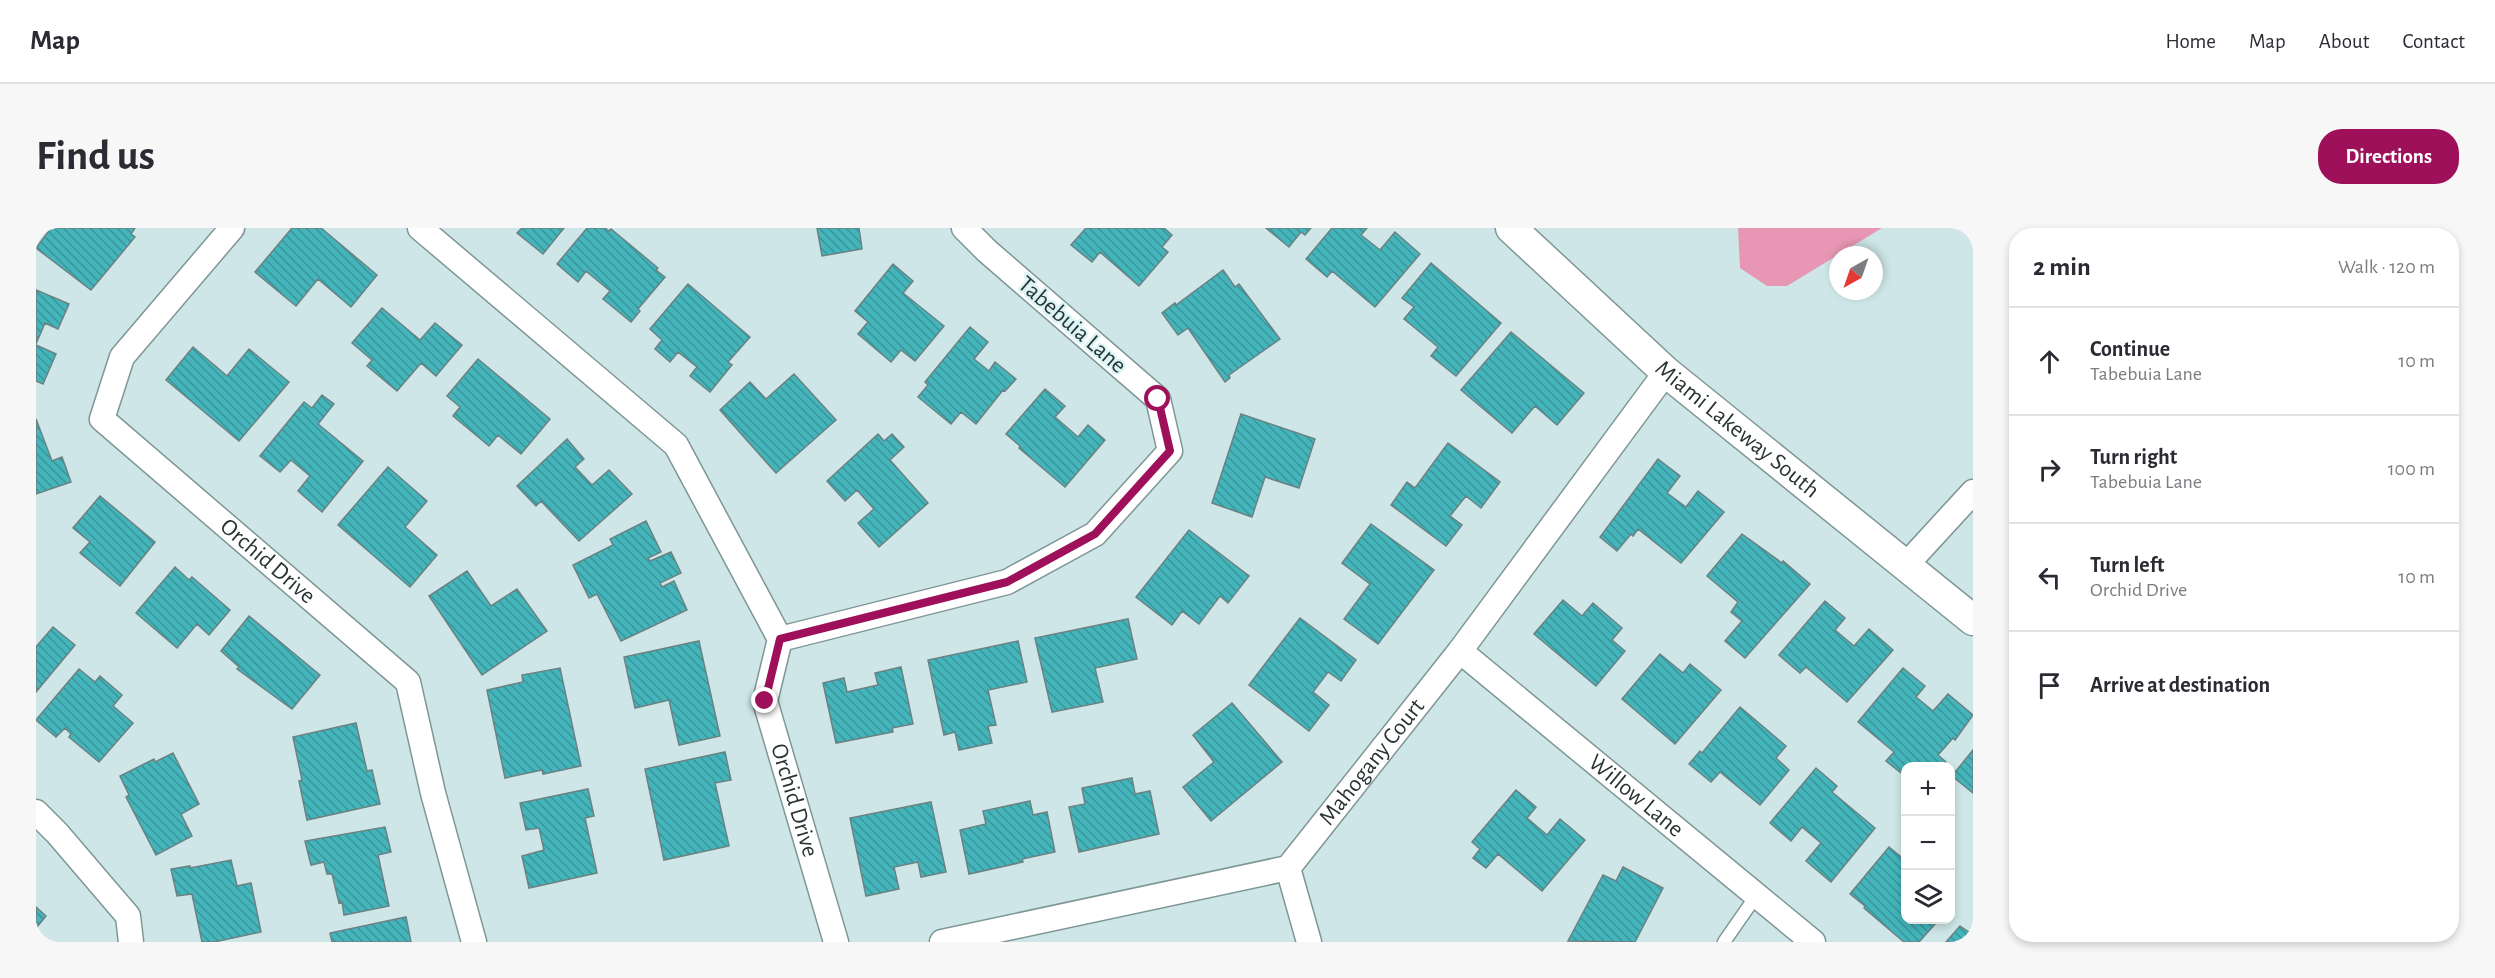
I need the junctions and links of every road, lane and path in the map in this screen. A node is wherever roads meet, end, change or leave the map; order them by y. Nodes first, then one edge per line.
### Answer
1 (232, 228) edge
2 (420, 228) edge
3 (964, 228) edge
4 (1511, 228) edge
5 (1666, 372) junction
6 (1973, 492) edge
7 (1906, 565) junction
8 (1973, 620) edge
9 (780, 639) junction
10 (1460, 651) junction
11 (36, 812) edge
12 (1288, 868) junction
13 (1756, 896) junction
14 (132, 942) edge
15 (474, 942) edge
16 (836, 942) edge
17 (942, 942) edge
18 (1309, 942) edge
19 (1724, 942) edge
20 (1813, 942) edge

1 - 15 street, Orchid Drive
2 - 9 street
3 - 9 street, Tabebuia Lane
4 - 5 street, Miami Lakeway South
5 - 7 street, Miami Lakeway South
5 - 10 street, Mahogany Court
6 - 7 street
7 - 8 street, Miami Lakeway South
9 - 16 street, Orchid Drive
10 - 12 street, Mahogany Court
10 - 13 street, Willow Lane
11 - 14 street
12 - 17 street
12 - 18 street
13 - 19 lane
13 - 20 street, Willow Lane

